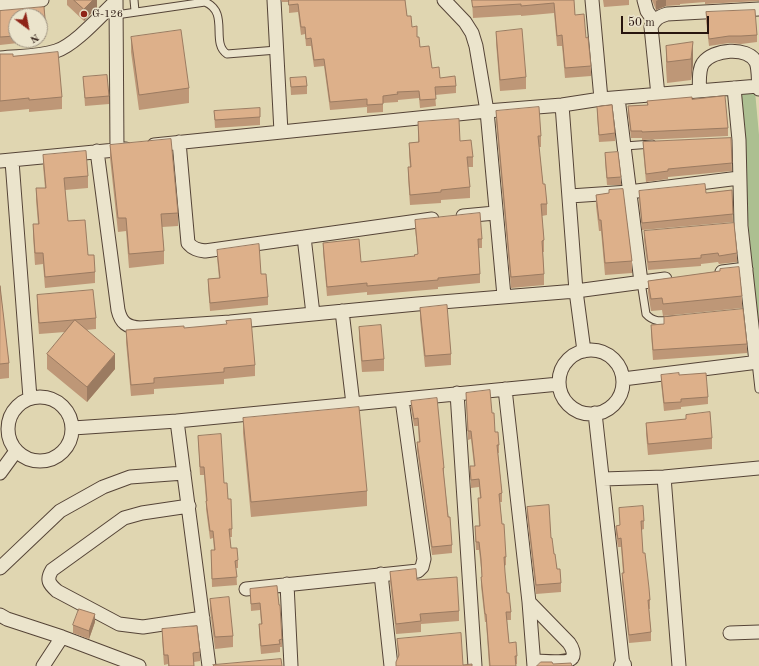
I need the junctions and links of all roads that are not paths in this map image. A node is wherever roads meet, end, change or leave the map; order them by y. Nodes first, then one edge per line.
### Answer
1 (42, 0) edge
2 (134, 0) edge
3 (274, 0) edge
4 (444, 0) edge
5 (592, 0) edge
6 (644, 0) edge
7 (116, 1) edge
8 (0, 6) edge
9 (759, 8) edge
10 (136, 11) junction
11 (116, 15) junction
12 (654, 21) junction
13 (277, 50) junction
14 (0, 58) edge
15 (759, 86) edge
16 (734, 88) junction
17 (759, 90) edge
18 (699, 91) junction
19 (658, 95) junction
20 (618, 98) junction
21 (601, 99) junction
22 (562, 105) junction
23 (487, 111) junction
24 (281, 132) junction
25 (178, 142) junction
26 (662, 144) edge
27 (625, 146) junction
28 (117, 150) junction
29 (98, 151) junction
30 (6, 161) edge
31 (739, 178) junction
32 (629, 192) junction
33 (570, 196) junction
34 (495, 213) junction
35 (304, 237) junction
36 (746, 269) junction
37 (708, 274) edge
38 (679, 278) edge
39 (641, 282) junction
40 (576, 290) junction
41 (504, 296) junction
42 (342, 311) junction
43 (314, 314) junction
44 (683, 319) edge
45 (584, 351) junction
46 (758, 362) edge
47 (623, 379) junction
48 (559, 384) junction
49 (505, 389) junction
50 (759, 389) edge
51 (457, 393) junction
52 (30, 398) junction
53 (402, 400) junction
54 (353, 404) junction
55 (595, 413) junction
56 (177, 421) junction
57 (73, 428) junction
58 (16, 451) junction
59 (759, 468) edge
60 (0, 473) edge
61 (184, 473) junction
62 (664, 477) junction
63 (603, 479) junction
64 (189, 506) junction
65 (0, 568) edge
66 (381, 574) junction
67 (287, 584) junction
68 (246, 589) dead end
69 (528, 602) junction
70 (0, 616) edge
71 (203, 618) junction
72 (759, 632) edge
73 (730, 633) dead end
74 (473, 634) junction
75 (459, 636) edge
76 (62, 637) junction
77 (403, 641) edge
78 (389, 643) junction
79 (276, 660) edge
80 (291, 662) edge
81 (534, 664) edge
82 (43, 666) edge
83 (139, 666) edge
84 (213, 666) edge
85 (391, 666) edge
86 (475, 666) edge
87 (622, 666) edge
88 (678, 666) edge

1 - 8 street
2 - 10 lane
3 - 13 street
4 - 23 street
5 - 21 street
6 - 12 street
7 - 11 street
7 - 14 street
9 - 12 street
10 - 11 lane
10 - 13 lane
11 - 28 street
12 - 19 street
13 - 24 street
15 - 16 street
15 - 17 street
15 - 18 street
16 - 18 street
16 - 31 street
18 - 19 street
19 - 20 street
20 - 21 street
20 - 27 street
21 - 22 street
22 - 23 street
22 - 33 street
23 - 24 street
23 - 34 street
24 - 25 street
25 - 28 street
25 - 35 street
26 - 27 lane
27 - 32 street
28 - 29 street
29 - 30 street
29 - 43 street
30 - 52 street
31 - 32 street
31 - 36 street
32 - 33 street
32 - 39 street
33 - 40 street
34 - 35 street
34 - 41 street
35 - 43 street
36 - 37 street
36 - 46 street
38 - 39 street
39 - 40 street
39 - 44 lane
40 - 41 street
40 - 45 street
41 - 42 street
42 - 43 street
42 - 54 street
45 - 47 street
45 - 48 street
46 - 47 street
46 - 50 lane
47 - 55 street
48 - 49 street
48 - 55 street
49 - 51 street
49 - 69 street
51 - 53 street
51 - 74 street
52 - 57 street
52 - 58 street
53 - 54 street
53 - 66 street
54 - 56 street
55 - 63 street
56 - 57 street
56 - 61 street
57 - 58 street
58 - 60 street
59 - 62 street
61 - 64 street
61 - 65 street
62 - 63 street
62 - 88 street
63 - 87 street
64 - 71 street
64 - 71 street
66 - 67 street
66 - 78 street
67 - 68 street
67 - 80 street
69 - 81 street
69 - 81 street
70 - 76 street
71 - 84 street
72 - 73 street
74 - 75 street
74 - 86 street
76 - 82 street
76 - 83 street
77 - 78 street
78 - 85 street
79 - 80 street

